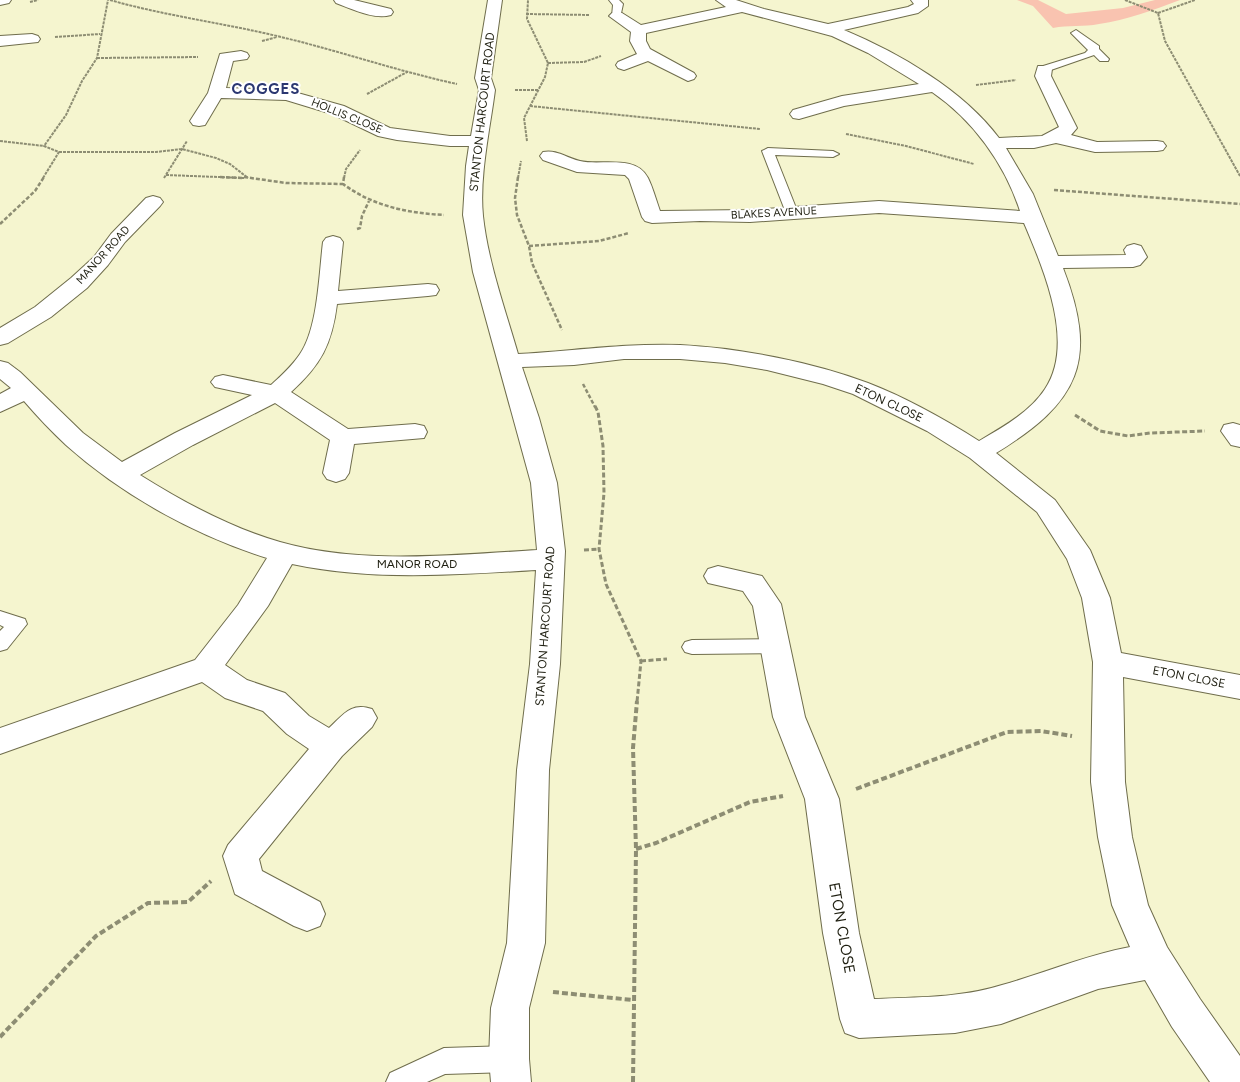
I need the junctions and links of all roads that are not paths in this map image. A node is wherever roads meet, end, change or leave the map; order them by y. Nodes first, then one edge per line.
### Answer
1 (4, 0) edge
2 (341, 0) edge
3 (495, 0) edge
4 (614, 0) edge
5 (723, 0) edge
6 (918, 0) edge
7 (0, 1) edge
8 (741, 8) junction
9 (386, 12) dead end
10 (617, 16) joint
11 (827, 29) junction
12 (1076, 33) dead end
13 (639, 36) junction
14 (32, 38) road end
15 (0, 41) edge
16 (1095, 48) junction
17 (649, 54) junction
18 (234, 56) road end
19 (1104, 58) dead end
20 (624, 65) dead end
21 (1044, 73) joint
22 (688, 76) dead end
23 (937, 89) junction
24 (216, 93) junction
25 (799, 114) dead end
26 (199, 121) road end
27 (1053, 138) junction
28 (479, 141) junction
29 (994, 143) junction
30 (1156, 146) dead end
31 (833, 154) dead end
32 (549, 156) dead end
33 (153, 202) road end
34 (792, 213) junction
35 (1032, 218) junction
36 (333, 242) dead end
37 (1134, 250) dead end
38 (1050, 262) junction
39 (428, 290) dead end
40 (327, 298) junction
41 (0, 338) edge
42 (508, 361) junction
43 (0, 368) edge
44 (223, 382) dead end
45 (26, 390) junction
46 (276, 393) junction
47 (0, 404) edge
48 (415, 432) dead end
49 (343, 437) junction
50 (979, 452) junction
51 (336, 473) dead end
52 (121, 474) junction
53 (283, 553) junction
54 (551, 559) junction
55 (718, 576) dead end
56 (0, 618) edge
57 (0, 644) edge
58 (776, 646) junction
59 (692, 647) dead end
60 (1108, 662) junction
61 (206, 668) junction
62 (1240, 687) edge
63 (361, 718) dead end
64 (0, 742) edge
65 (331, 746) junction
66 (307, 914) dead end
67 (1154, 960) junction
68 (510, 1070) edge
69 (400, 1082) edge
70 (1234, 1082) edge

1 - 7 street
2 - 9 street
3 - 28 street, STANTON HARCOURT ROAD
4 - 10 lane
5 - 8 street
6 - 11 street
8 - 11 street
8 - 13 street
10 - 13 street
11 - 23 street
12 - 16 lane
13 - 17 street
14 - 15 street
16 - 19 lane
16 - 21 lane
17 - 20 street
17 - 22 street
18 - 24 street
21 - 27 street
23 - 25 street
23 - 29 street
24 - 26 street
24 - 28 street, HOLLIS CLOSE
27 - 29 street
27 - 30 street
28 - 42 street, STANTON HARCOURT ROAD
29 - 35 street
31 - 34 lane
32 - 34 street, BLAKES AVENUE
33 - 41 street, MANOR ROAD
34 - 35 street, BLAKES AVENUE
35 - 38 street
36 - 40 street
37 - 38 street
38 - 50 street
39 - 40 street
40 - 46 street
42 - 50 street, ETON CLOSE
42 - 54 street, STANTON HARCOURT ROAD
43 - 45 street, MANOR ROAD
44 - 46 street
45 - 47 street
45 - 52 street, MANOR ROAD
46 - 49 street
46 - 52 street
48 - 49 street
49 - 51 street
50 - 60 street, ETON CLOSE
52 - 53 street, MANOR ROAD
53 - 54 street, MANOR ROAD
53 - 61 street
54 - 68 street, STANTON HARCOURT ROAD
55 - 58 street, ETON CLOSE
56 - 57 lane
58 - 59 lane
58 - 67 street, ETON CLOSE
60 - 62 street, ETON CLOSE
60 - 67 street, ETON CLOSE
61 - 64 street
61 - 65 street
63 - 65 street
65 - 66 street
67 - 70 street, ETON CLOSE
68 - 69 lane

